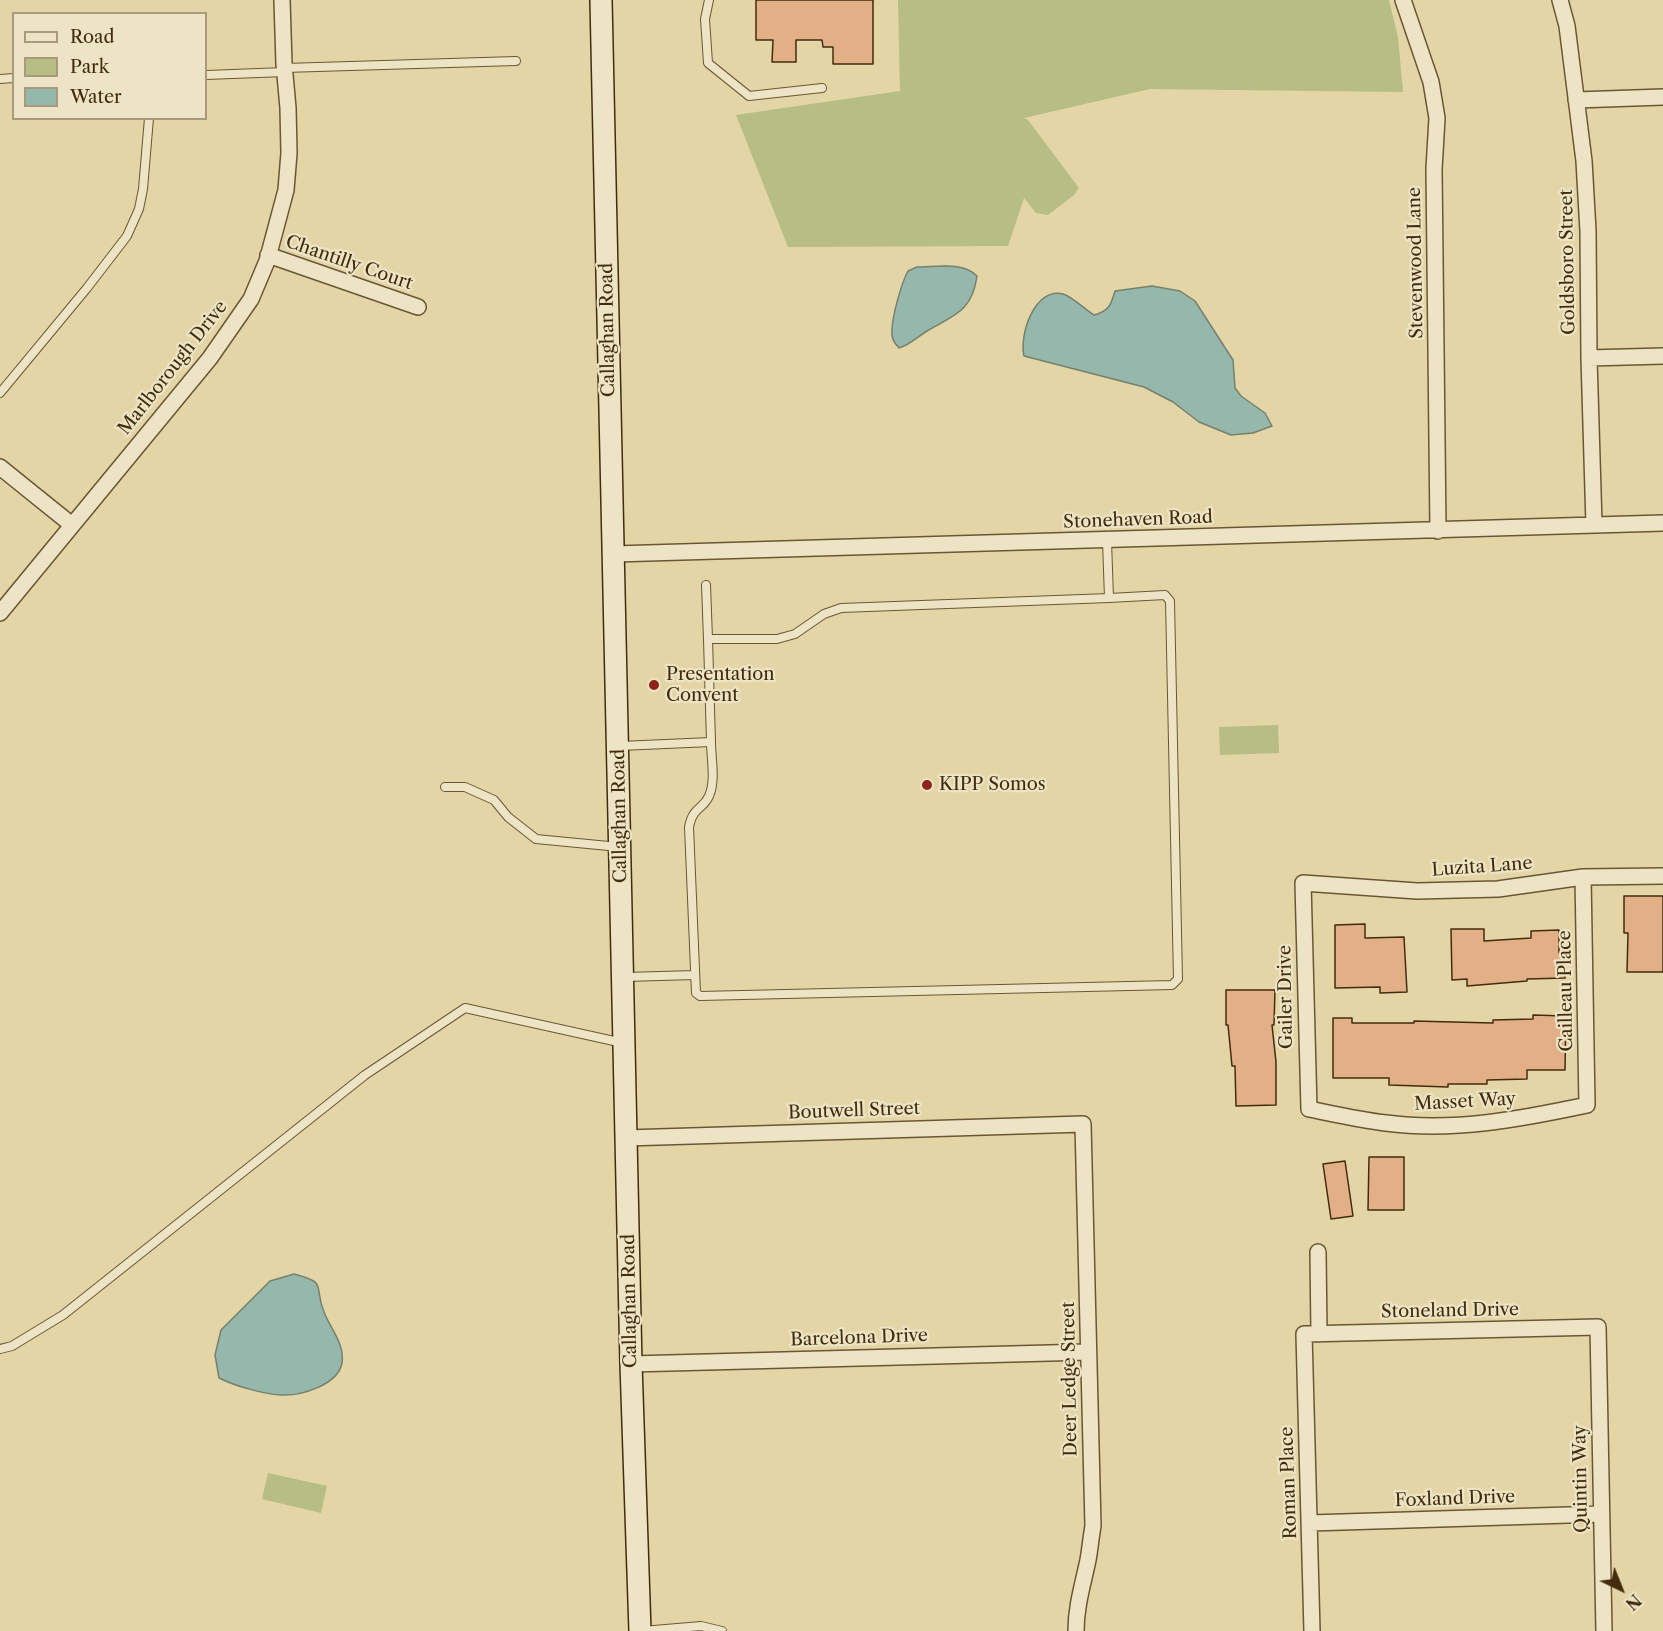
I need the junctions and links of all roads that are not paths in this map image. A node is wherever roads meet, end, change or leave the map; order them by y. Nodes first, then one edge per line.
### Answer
1 (282, 0) edge
2 (601, 0) edge
3 (709, 0) edge
4 (1403, 0) edge
5 (1560, 0) edge
6 (516, 61) dead end
7 (284, 70) junction
8 (207, 75) edge
9 (822, 88) dead end
10 (1663, 97) edge
11 (1576, 100) junction
12 (149, 120) edge
13 (268, 255) junction
14 (418, 307) dead end
15 (1663, 357) edge
16 (1589, 358) junction
17 (0, 393) edge
18 (0, 466) edge
19 (1663, 523) edge
20 (72, 525) junction
21 (1594, 525) junction
22 (1438, 531) junction
23 (1107, 541) junction
24 (614, 554) junction
25 (706, 585) dead end
26 (1109, 598) junction
27 (0, 613) edge
28 (708, 639) junction
29 (711, 742) junction
30 (618, 746) junction
31 (445, 787) dead end
32 (620, 848) junction
33 (1663, 876) edge
34 (1583, 878) junction
35 (1303, 883) joint
36 (695, 975) junction
37 (623, 977) junction
38 (624, 1043) junction
39 (1587, 1105) joint
40 (1309, 1109) joint
41 (1083, 1124) joint
42 (626, 1138) junction
43 (1318, 1252) dead end
44 (1598, 1327) joint
45 (1311, 1334) junction
46 (0, 1349) edge
47 (1088, 1352) junction
48 (631, 1364) junction
49 (1601, 1514) junction
50 (1310, 1523) junction
51 (640, 1631) edge
52 (722, 1631) edge
53 (1076, 1631) edge
54 (1312, 1631) edge
55 (1604, 1631) edge

1 - 7 street, Marlborough Drive
2 - 24 main road, Callaghan Road
3 - 9 lane
4 - 22 street, Stevenwood Lane
5 - 11 street, Goldsboro Street
6 - 7 lane
7 - 8 lane
7 - 13 street, Marlborough Drive
10 - 11 street
11 - 16 street, Goldsboro Street
12 - 17 lane
13 - 14 street, Chantilly Court
13 - 20 street, Marlborough Drive
15 - 16 street
16 - 21 street, Goldsboro Street
18 - 20 street
19 - 21 street, Stonehaven Road
20 - 27 street, Marlborough Drive
21 - 22 street, Stonehaven Road
22 - 23 street, Stonehaven Road
23 - 24 street, Stonehaven Road
23 - 26 lane
24 - 30 main road, Callaghan Road
25 - 28 lane
26 - 28 lane
26 - 36 lane
28 - 29 lane
29 - 30 lane
29 - 36 lane
30 - 32 main road, Callaghan Road
31 - 32 lane
32 - 37 main road, Callaghan Road
33 - 34 street, Luzita Lane
34 - 35 street, Luzita Lane
34 - 39 street, Cailleau Place
35 - 40 street, Gailer Drive
36 - 37 lane
37 - 38 main road, Callaghan Road
38 - 42 main road, Callaghan Road
38 - 46 lane
39 - 40 street, Masset Way
41 - 42 street, Boutwell Street
41 - 47 street, Deer Ledge Street
42 - 48 main road, Callaghan Road
43 - 45 street, Roman Place
44 - 45 street, Stoneland Drive
44 - 49 street, Quintin Way
45 - 50 street, Roman Place
47 - 48 street, Barcelona Drive
47 - 53 street, Deer Ledge Street
48 - 51 main road, Callaghan Road
49 - 50 street, Foxland Drive
49 - 55 street, Quintin Way
50 - 54 street, Roman Place
51 - 52 lane

